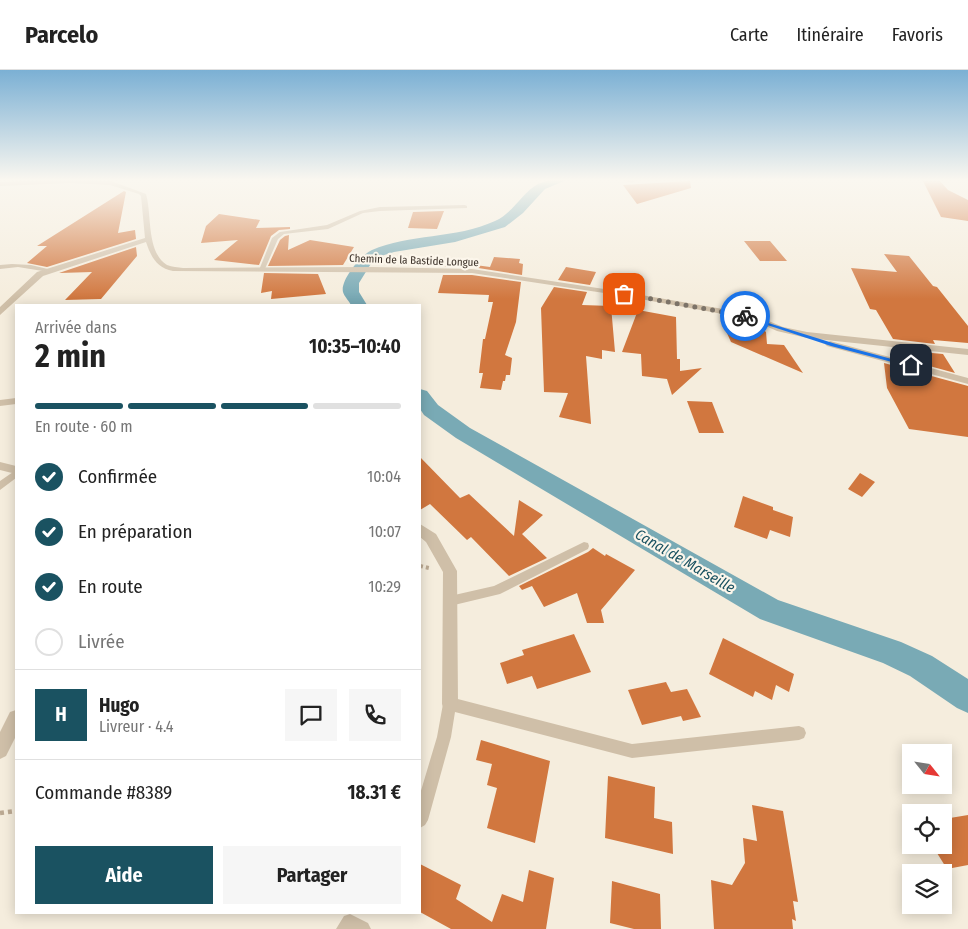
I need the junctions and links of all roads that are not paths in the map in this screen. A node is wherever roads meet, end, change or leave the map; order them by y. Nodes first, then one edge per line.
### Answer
1 (145, 219) edge
2 (346, 219) edge
3 (150, 239) junction
4 (0, 267) edge
5 (49, 270) junction
6 (262, 270) junction
7 (0, 312) edge
8 (807, 335) junction
9 (968, 352) edge
10 (968, 381) edge
11 (15, 401) edge
12 (0, 403) edge
13 (0, 466) edge
14 (15, 472) edge
15 (15, 473) edge
16 (0, 486) edge
17 (421, 530) edge
18 (584, 546) dead end
19 (450, 601) junction
20 (450, 704) junction
21 (15, 720) edge
22 (799, 733) dead end
23 (0, 750) edge
24 (421, 817) edge
25 (345, 929) edge
26 (362, 929) edge

1 - 3 street, Chemin de la Bastide Longue
2 - 6 lane
3 - 5 street
3 - 6 street, Chemin de la Bastide Longue
4 - 5 lane
5 - 7 street
6 - 8 street, Chemin de la Bastide Longue
8 - 9 street, Chemin de la Bastide Longue
8 - 10 street
11 - 12 lane
13 - 14 street
15 - 16 lane
17 - 19 street
18 - 19 lane
19 - 20 street
20 - 22 lane
20 - 24 lane
21 - 23 street
25 - 26 lane

